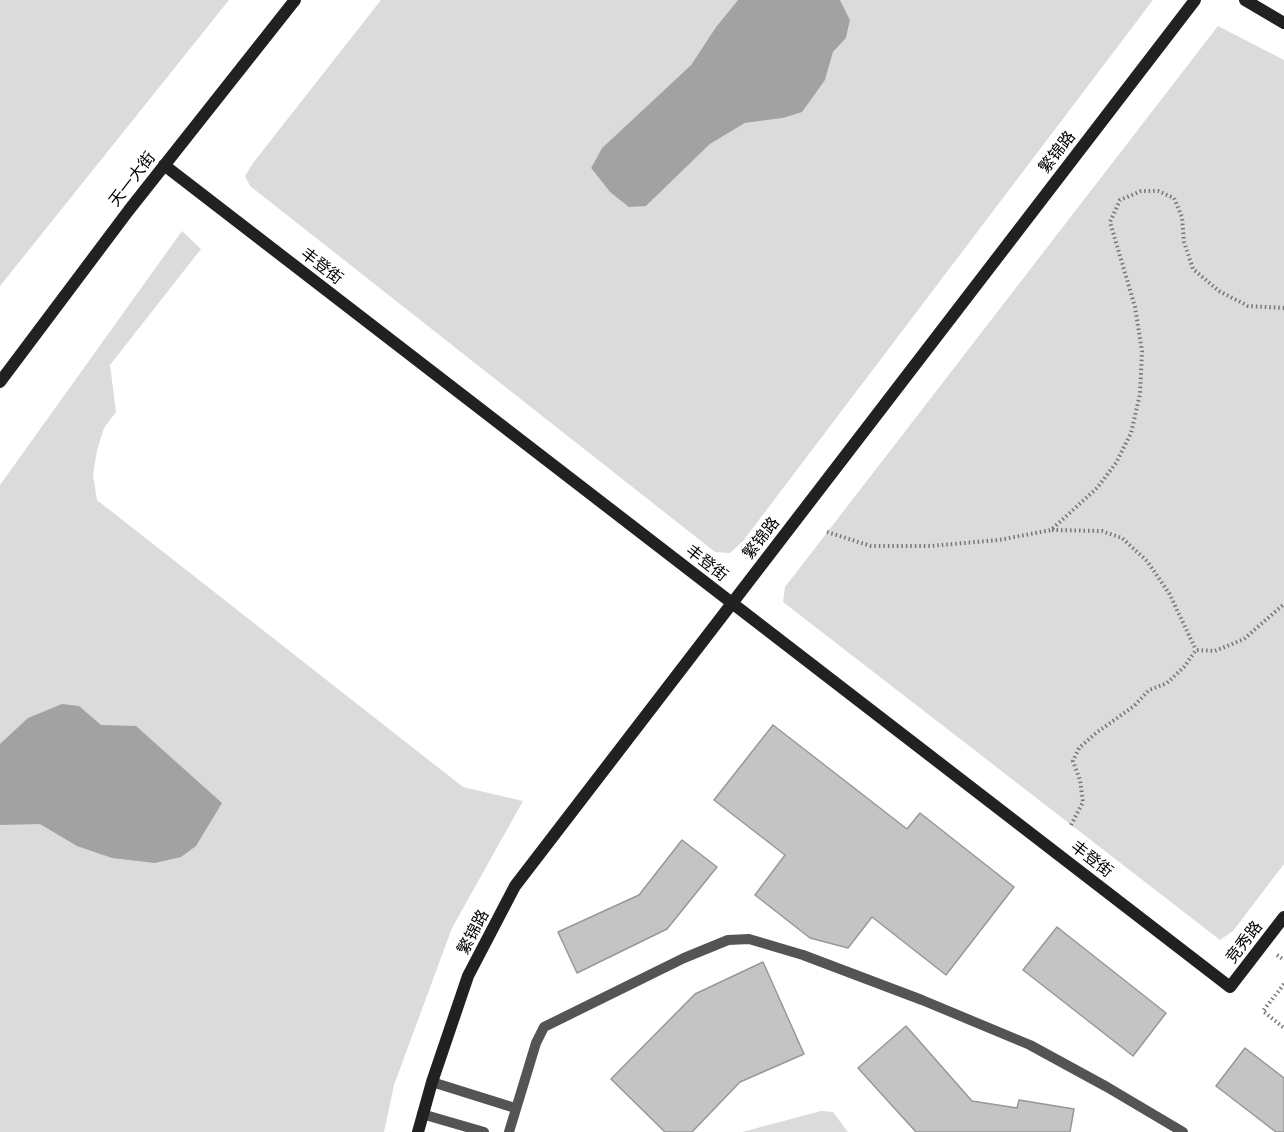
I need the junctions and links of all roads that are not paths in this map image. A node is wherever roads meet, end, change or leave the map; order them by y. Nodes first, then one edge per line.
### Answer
1 (295, 0) edge
2 (1195, 0) edge
3 (1245, 0) edge
4 (1284, 23) edge
5 (164, 165) junction
6 (0, 382) edge
7 (732, 602) junction
8 (1284, 917) edge
9 (1230, 987) joint
10 (432, 1082) junction
11 (516, 1108) junction
12 (422, 1114) junction
13 (418, 1132) edge
14 (484, 1132) edge
15 (508, 1132) edge
16 (1183, 1132) edge

1 - 5 street, 天一大街
2 - 7 street, 繁锦路
3 - 4 street
5 - 6 street, 天一大街
5 - 7 street, 丰登街
7 - 9 street, 丰登街
7 - 10 street, 繁锦路
8 - 9 street, 竞秀路
10 - 11 lane
10 - 12 street, 繁锦路
11 - 15 lane
11 - 16 lane
12 - 13 street, 繁锦路
12 - 14 lane

